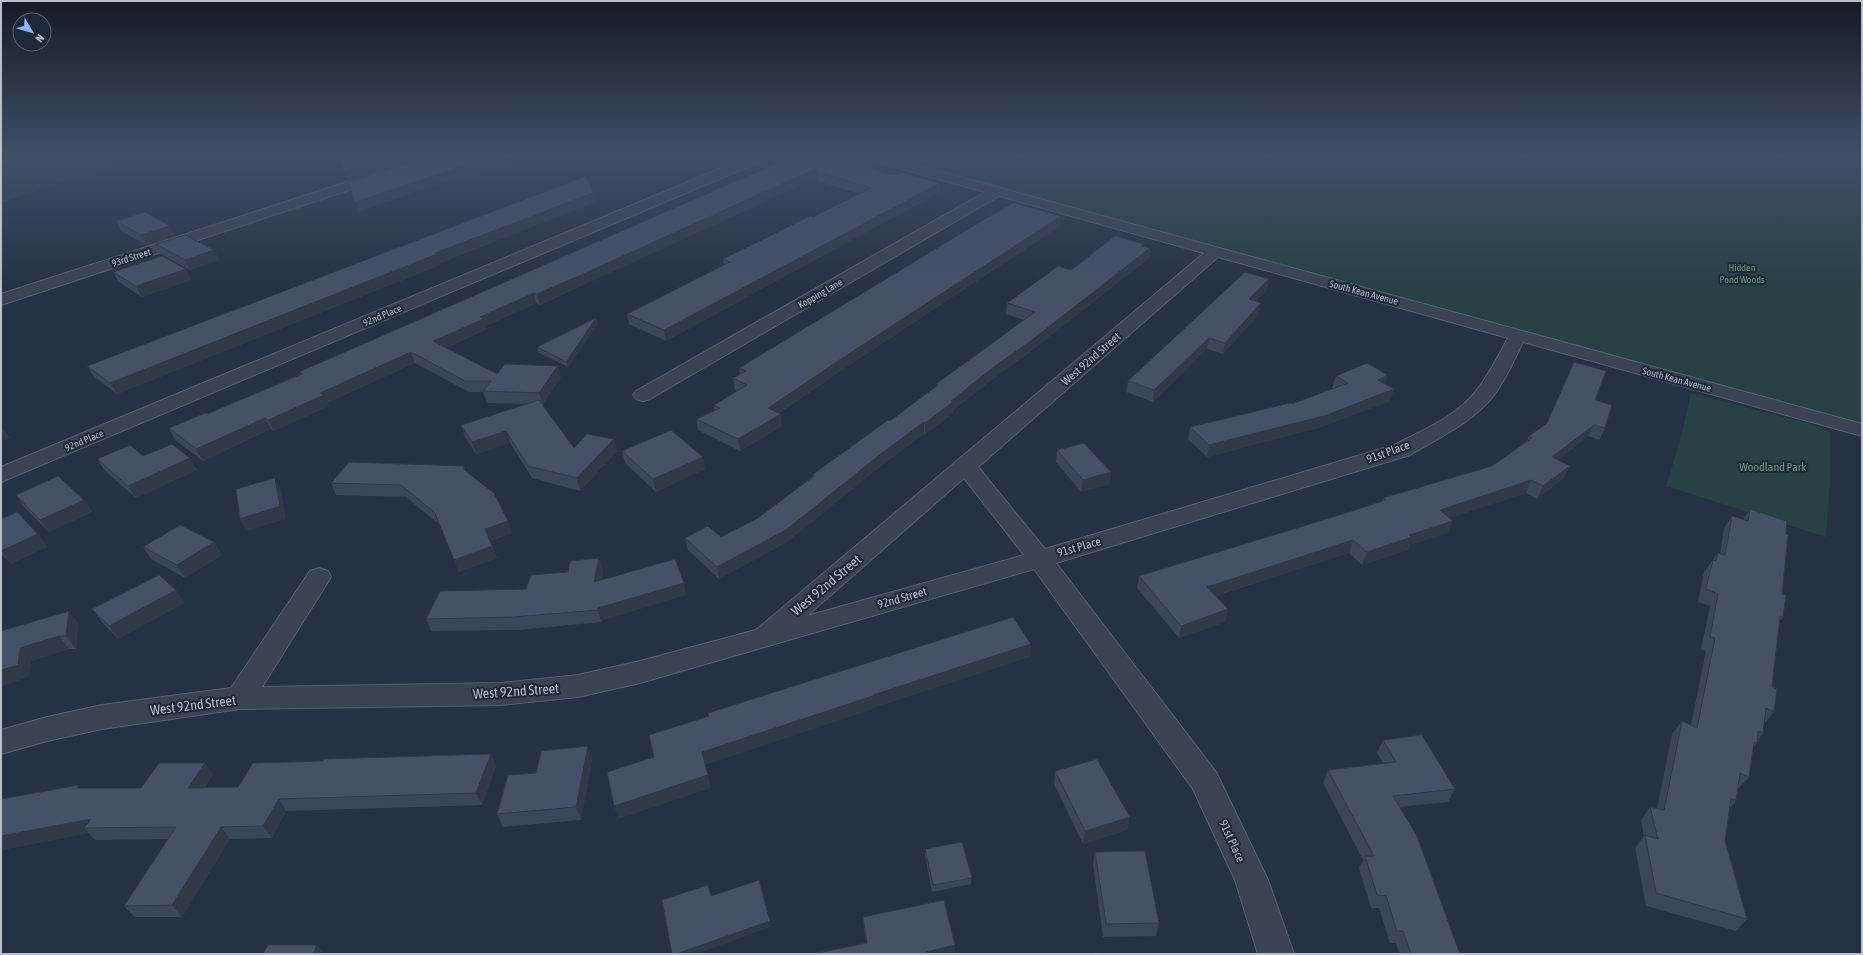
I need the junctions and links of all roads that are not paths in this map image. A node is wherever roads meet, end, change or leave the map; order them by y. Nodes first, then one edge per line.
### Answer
1 (308, 200) edge
2 (658, 200) edge
3 (982, 200) edge
4 (1028, 200) edge
5 (1216, 251) junction
6 (1, 300) edge
7 (1518, 335) junction
8 (642, 395) dead end
9 (1862, 430) edge
10 (966, 466) junction
11 (1, 475) edge
12 (1039, 558) junction
13 (319, 577) dead end
14 (765, 637) junction
15 (240, 698) junction
16 (1, 742) edge
17 (1276, 954) edge

1 - 6 street, 93rd Street
2 - 11 street, 92nd Place
3 - 8 street, Kopping Lane
4 - 5 street, South Kean Avenue
5 - 7 street, South Kean Avenue
5 - 10 street, West 92nd Street
7 - 9 street, South Kean Avenue
7 - 12 street, 91st Place
10 - 12 street
10 - 14 street, West 92nd Street
12 - 14 street, 92nd Street
12 - 17 street, 91st Place
13 - 15 street
14 - 15 street, West 92nd Street
15 - 16 street, West 92nd Street

